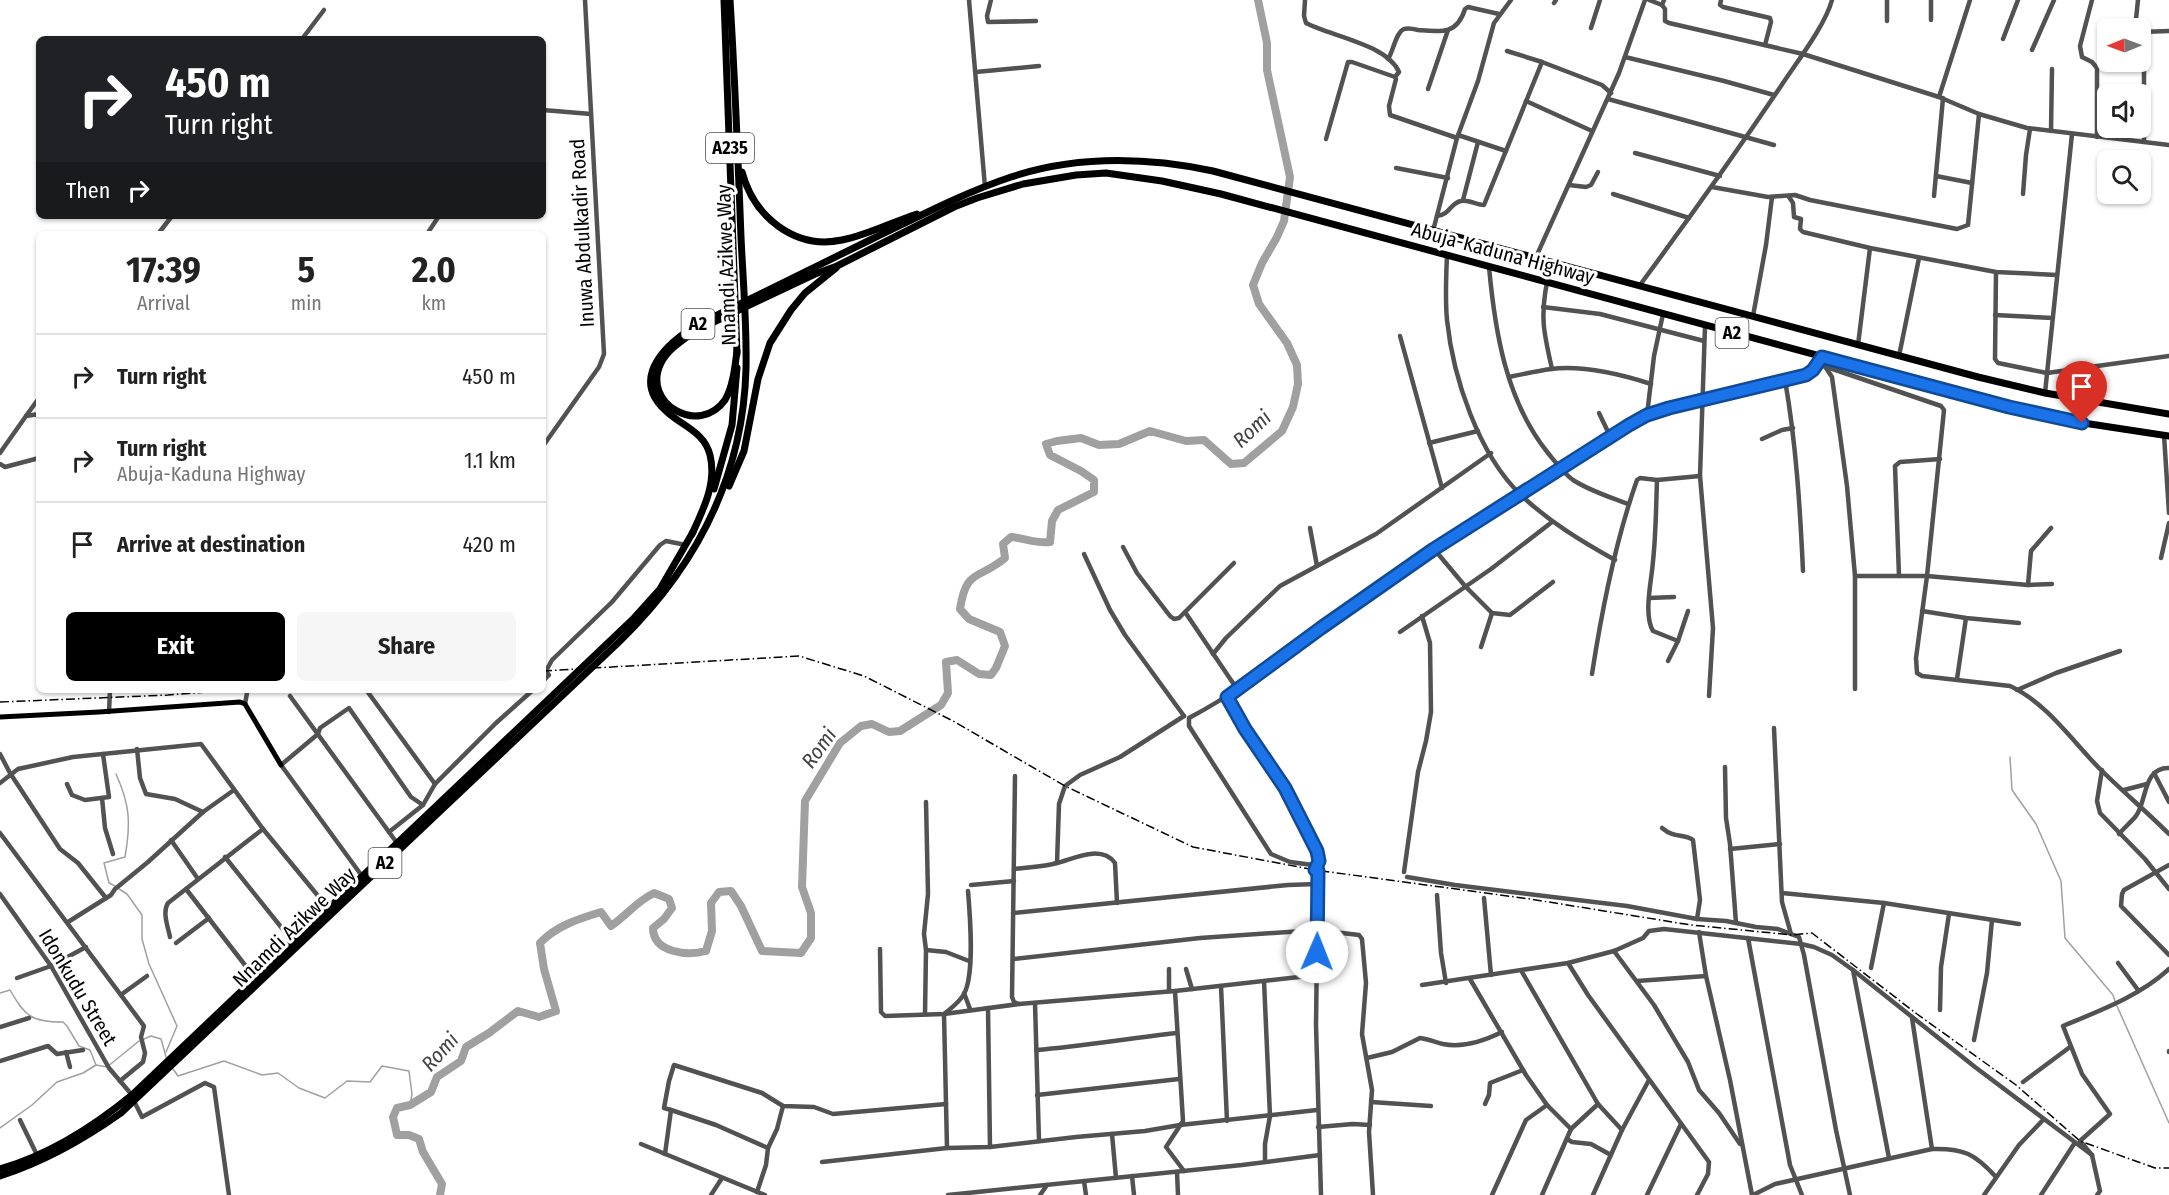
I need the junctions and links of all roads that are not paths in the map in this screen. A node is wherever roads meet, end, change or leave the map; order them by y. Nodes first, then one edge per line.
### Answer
1 (585, 0) edge
2 (724, 0) edge
3 (730, 0) edge
4 (969, 0) edge
5 (991, 0) edge
6 (1305, 0) edge
7 (1511, 0) edge
8 (1600, 0) edge
9 (1647, 0) edge
10 (1721, 0) edge
11 (1832, 0) edge
12 (1887, 0) edge
13 (1931, 0) edge
14 (1970, 0) edge
15 (2018, 0) edge
16 (2054, 0) edge
17 (2092, 0) edge
18 (2138, 0) edge
19 (1663, 3) edge
20 (324, 10) dead end
21 (1499, 14) junction
22 (2136, 18) edge
23 (1931, 20) dead end
24 (1036, 21) dead end
25 (1887, 21) dead end
26 (1395, 28) dead end
27 (1591, 28) dead end
28 (1401, 30) junction
29 (1448, 30) junction
30 (2151, 31) edge
31 (2169, 31) edge
32 (304, 36) edge
33 (2003, 39) dead end
34 (1765, 45) junction
35 (2032, 50) dead end
36 (1507, 51) dead end
37 (1803, 54) junction
38 (1625, 57) junction
39 (1388, 59) junction
40 (1542, 62) junction
41 (1039, 66) dead end
42 (2052, 69) dead end
43 (976, 72) junction
44 (2144, 72) edge
45 (1395, 78) junction
46 (2097, 84) edge
47 (1428, 89) dead end
48 (1611, 93) junction
49 (1774, 96) junction
50 (1941, 97) junction
51 (1608, 99) junction
52 (1526, 101) junction
53 (546, 110) edge
54 (591, 114) junction
55 (1979, 114) junction
56 (2030, 129) junction
57 (1592, 131) junction
58 (2051, 132) junction
59 (2072, 134) junction
60 (1458, 137) junction
61 (2097, 137) edge
62 (1746, 138) junction
63 (2107, 138) edge
64 (1326, 139) dead end
65 (1478, 142) junction
66 (2145, 142) junction
67 (1774, 145) dead end
68 (2169, 145) edge
69 (1506, 151) junction
70 (1635, 153) dead end
71 (738, 159) junction
72 (1396, 168) dead end
73 (1598, 172) dead end
74 (1720, 176) junction
75 (1936, 176) junction
76 (1448, 178) junction
77 (1972, 183) junction
78 (1569, 185) junction
79 (985, 187) junction
80 (1712, 187) junction
81 (1613, 194) dead end
82 (2023, 194) dead end
83 (1934, 196) dead end
84 (1772, 197) junction
85 (1789, 197) junction
86 (1463, 200) junction
87 (931, 210) junction
88 (1437, 216) junction
89 (1689, 218) junction
90 (170, 219) edge
91 (438, 219) edge
92 (160, 231) edge
93 (428, 231) edge
94 (1433, 231) junction
95 (1870, 248) junction
96 (1447, 255) junction
97 (1536, 257) junction
98 (1919, 258) junction
99 (837, 266) junction
100 (1489, 267) junction
101 (1996, 272) junction
102 (2057, 274) junction
103 (1547, 282) junction
104 (1640, 285) junction
105 (1543, 307) junction
106 (1663, 314) junction
107 (1753, 315) junction
108 (1995, 315) junction
109 (2053, 318) junction
110 (1705, 326) junction
111 (1660, 330) junction
112 (1400, 336) dead end
113 (1704, 341) junction
114 (1858, 345) junction
115 (737, 351) junction
116 (1899, 356) junction
117 (2169, 356) edge
118 (1820, 361) junction
119 (1826, 368) junction
120 (1552, 369) junction
121 (2047, 373) junction
122 (1509, 377) junction
123 (1785, 380) junction
124 (1651, 384) junction
125 (2045, 393) junction
126 (1703, 399) junction
127 (36, 402) edge
128 (1599, 413) dead end
129 (36, 414) edge
130 (2169, 414) edge
131 (1647, 415) junction
132 (26, 416) junction
133 (1794, 428) junction
134 (1478, 431) junction
135 (1610, 436) junction
136 (2167, 436) edge
137 (1762, 439) dead end
138 (546, 442) edge
139 (1429, 443) junction
140 (0, 453) edge
141 (1491, 453) junction
142 (36, 459) edge
143 (1940, 459) junction
144 (0, 464) edge
145 (1560, 468) junction
146 (1700, 476) junction
147 (1657, 480) junction
148 (2168, 483) edge
149 (1442, 488) junction
150 (1520, 494) junction
151 (1628, 504) junction
152 (2169, 513) edge
153 (1552, 522) junction
154 (2169, 523) edge
155 (708, 526) junction
156 (1310, 528) dead end
157 (2051, 528) dead end
158 (692, 534) junction
159 (686, 545) junction
160 (1123, 547) dead end
161 (1434, 549) junction
162 (1084, 554) dead end
163 (2161, 558) dead end
164 (1615, 560) junction
165 (1234, 563) dead end
166 (1317, 566) junction
167 (1803, 571) dead end
168 (1855, 576) junction
169 (1899, 576) junction
170 (1927, 576) junction
171 (1553, 582) dead end
172 (2052, 584) dead end
173 (2028, 585) junction
174 (1465, 586) junction
175 (1674, 597) dead end
176 (1649, 598) junction
177 (1688, 611) dead end
178 (1922, 611) junction
179 (1185, 612) junction
180 (1492, 613) junction
181 (1422, 616) junction
182 (1966, 618) junction
183 (2019, 623) dead end
184 (1400, 632) dead end
185 (1678, 641) junction
186 (1481, 647) dead end
187 (2120, 651) dead end
188 (1213, 654) junction
189 (1668, 661) dead end
190 (585, 669) junction
191 (546, 670) edge
192 (1592, 674) dead end
193 (1956, 679) junction
194 (1855, 688) dead end
195 (1237, 689) junction
196 (2017, 690) junction
197 (110, 693) edge
198 (247, 693) dead end
199 (368, 693) edge
200 (530, 693) edge
201 (290, 696) dead end
202 (1709, 696) dead end
203 (1227, 697) junction
204 (244, 704) junction
205 (109, 712) junction
206 (0, 717) edge
207 (1186, 719) junction
208 (1774, 728) dead end
209 (318, 734) junction
210 (137, 749) junction
211 (0, 754) edge
212 (102, 754) junction
213 (281, 765) junction
214 (1725, 767) dead end
215 (2169, 768) edge
216 (2102, 770) junction
217 (10, 773) junction
218 (2154, 773) junction
219 (1015, 776) dead end
220 (0, 783) edge
221 (67, 784) dead end
222 (435, 784) junction
223 (2147, 784) junction
224 (234, 790) junction
225 (2124, 790) junction
226 (102, 798) junction
227 (926, 802) dead end
228 (2169, 802) edge
229 (423, 805) junction
230 (2140, 805) junction
231 (203, 812) junction
232 (1662, 828) dead end
233 (262, 829) junction
234 (389, 832) junction
235 (0, 833) edge
236 (2119, 834) junction
237 (2169, 834) edge
238 (171, 840) junction
239 (7, 843) junction
240 (397, 843) junction
241 (1780, 844) junction
242 (0, 848) edge
243 (1059, 849) junction
244 (1730, 849) junction
245 (391, 853) junction
246 (113, 854) dead end
247 (225, 857) junction
248 (1069, 858) junction
249 (1057, 863) junction
250 (2169, 865) edge
251 (1316, 867) junction
252 (1014, 869) junction
253 (2155, 873) junction
254 (362, 876) junction
255 (198, 879) junction
256 (1014, 881) junction
257 (1317, 884) junction
258 (971, 885) dead end
259 (186, 889) junction
260 (2169, 889) edge
261 (968, 891) dead end
262 (1782, 893) junction
263 (0, 894) edge
264 (1437, 895) dead end
265 (106, 898) junction
266 (1484, 898) dead end
267 (1117, 903) junction
268 (1884, 903) junction
269 (328, 908) junction
270 (1013, 914) junction
271 (1949, 915) junction
272 (209, 918) junction
273 (1697, 919) junction
274 (1992, 920) junction
275 (68, 922) junction
276 (1736, 923) junction
277 (2019, 924) dead end
278 (1317, 930) junction
279 (1699, 932) junction
280 (1791, 934) junction
281 (170, 937) dead end
282 (1749, 938) junction
283 (293, 942) junction
284 (176, 943) dead end
285 (1801, 944) junction
286 (86, 947) junction
287 (880, 949) dead end
288 (926, 950) junction
289 (1614, 951) junction
290 (2169, 955) edge
291 (1013, 959) junction
292 (969, 961) junction
293 (1568, 963) junction
294 (2118, 963) dead end
295 (51, 966) junction
296 (1871, 968) dead end
297 (1169, 969) dead end
298 (1186, 969) dead end
299 (2169, 969) edge
300 (1853, 970) junction
301 (1522, 972) junction
302 (1317, 975) junction
303 (1491, 975) junction
304 (147, 976) dead end
305 (1706, 976) junction
306 (17, 978) dead end
307 (255, 978) junction
308 (1470, 979) junction
309 (1264, 981) junction
310 (1637, 981) junction
311 (1446, 983) junction
312 (1422, 985) dead end
313 (1221, 986) junction
314 (1192, 989) junction
315 (2138, 990) junction
316 (1169, 991) junction
317 (1176, 991) junction
318 (964, 993) junction
319 (122, 994) junction
320 (1035, 1003) junction
321 (1019, 1004) junction
322 (988, 1008) junction
323 (970, 1009) junction
324 (1940, 1010) dead end
325 (924, 1014) junction
326 (944, 1014) junction
327 (1912, 1017) junction
328 (29, 1018) dead end
329 (0, 1027) edge
330 (1502, 1032) junction
331 (1177, 1033) junction
332 (1974, 1040) dead end
333 (2070, 1047) junction
334 (83, 1050) dead end
335 (1036, 1050) junction
336 (66, 1052) junction
337 (1367, 1058) junction
338 (0, 1061) edge
339 (70, 1066) dead end
340 (1523, 1070) junction
341 (1179, 1079) junction
342 (1649, 1080) junction
343 (120, 1081) junction
344 (2023, 1082) dead end
345 (1037, 1095) junction
346 (133, 1098) junction
347 (1371, 1102) junction
348 (946, 1104) junction
349 (1485, 1104) dead end
350 (1598, 1104) junction
351 (783, 1106) junction
352 (1431, 1106) dead end
353 (1547, 1106) junction
354 (664, 1108) junction
355 (1317, 1110) junction
356 (1270, 1116) junction
357 (20, 1120) dead end
358 (2043, 1120) junction
359 (1227, 1121) junction
360 (1181, 1123) junction
361 (1681, 1124) junction
362 (1370, 1125) junction
363 (1318, 1127) junction
364 (1571, 1129) junction
365 (1622, 1130) junction
366 (1112, 1134) junction
367 (1567, 1139) junction
368 (1039, 1141) junction
369 (641, 1144) dead end
370 (2074, 1144) junction
371 (1742, 1146) junction
372 (990, 1147) junction
373 (768, 1148) junction
374 (947, 1148) junction
375 (1932, 1149) junction
376 (665, 1154) junction
377 (37, 1155) junction
378 (1320, 1155) junction
379 (1611, 1155) junction
380 (2091, 1155) junction
381 (1889, 1158) junction
382 (822, 1162) dead end
383 (1265, 1162) junction
384 (0, 1169) edge
385 (1845, 1169) junction
386 (1184, 1171) junction
387 (1177, 1172) junction
388 (0, 1176) edge
389 (1132, 1176) junction
390 (1996, 1177) junction
391 (722, 1178) junction
392 (1116, 1178) junction
393 (1797, 1180) junction
394 (1084, 1181) junction
395 (1047, 1185) junction
396 (1033, 1187) junction
397 (757, 1192) junction
398 (995, 1193) edge
399 (230, 1195) edge
400 (711, 1195) edge
401 (765, 1195) edge
402 (948, 1195) edge
403 (1040, 1195) edge
404 (1086, 1195) edge
405 (1134, 1195) edge
406 (1178, 1195) edge
407 (1321, 1195) edge
408 (1373, 1195) edge
409 (1492, 1195) edge
410 (1542, 1195) edge
411 (1593, 1195) edge
412 (1647, 1195) edge
413 (1697, 1195) edge
414 (1753, 1195) edge
415 (1802, 1195) edge
416 (1850, 1195) edge
417 (1978, 1195) edge
418 (1984, 1195) edge
419 (2041, 1195) edge
420 (2097, 1195) edge

1 - 54 street, Inuwa Abdulkadir Road
2 - 115 highway, Nnamdi Azikwe Way / A235
3 - 71 highway, Nnamdi Azikwe Way / A235
4 - 43 street
5 - 24 street
6 - 39 street
7 - 21 street
8 - 27 street
9 - 19 street
9 - 38 street
10 - 34 street
11 - 37 street
12 - 25 street
13 - 23 street
14 - 50 street
15 - 33 street
16 - 35 street
17 - 46 street
18 - 22 street
19 - 34 street
20 - 32 street
21 - 29 street
21 - 60 street
26 - 28 street
28 - 29 street
28 - 39 street
29 - 47 street
30 - 31 street
34 - 37 street
36 - 40 street
37 - 49 street
37 - 50 street
38 - 48 street
38 - 49 street
39 - 45 street
40 - 48 street
40 - 52 street
41 - 43 street
42 - 58 street
43 - 79 street
44 - 66 street
45 - 60 street
45 - 64 street
48 - 51 street
49 - 62 street
50 - 55 street
50 - 75 street
51 - 57 street
51 - 62 street
52 - 57 street
52 - 69 street
53 - 54 street
54 - 138 street, Inuwa Abdulkadir Road
55 - 56 street
55 - 77 street
56 - 58 street
56 - 82 street
57 - 78 street
58 - 59 street
59 - 61 street
59 - 102 street
60 - 65 street
60 - 76 street
62 - 67 street
62 - 74 street
63 - 66 street
65 - 69 street
65 - 86 street
66 - 68 street
69 - 86 street
70 - 74 street
71 - 87 highway
71 - 155 highway, Nnamdi Azikwe Way / A235
72 - 76 street
73 - 78 street
74 - 80 street
75 - 77 street
75 - 83 street
76 - 88 street
77 - 85 street
78 - 97 street
79 - 87 highway, Abuja-Kaduna Highway / A2
79 - 94 highway, Abuja-Kaduna Highway / A2
80 - 84 street
80 - 89 street
81 - 89 street
84 - 85 street
84 - 107 street
85 - 95 street
86 - 88 street
87 - 158 highway, A2
88 - 94 street
89 - 104 street
90 - 92 street
91 - 93 street
94 - 97 highway, Abuja-Kaduna Highway / A2
95 - 98 street
95 - 114 street
96 - 99 highway, Abuja-Kaduna Highway / A2
96 - 100 highway, Abuja-Kaduna Highway / A2
96 - 134 street
97 - 104 highway, Abuja-Kaduna Highway / A2
98 - 101 street
98 - 116 street
99 - 115 highway
99 - 155 highway, A2
100 - 103 highway, Abuja-Kaduna Highway / A2
100 - 122 street
101 - 102 street
101 - 108 street
102 - 109 street
103 - 105 street
103 - 106 highway, Abuja-Kaduna Highway / A2
104 - 107 highway, Abuja-Kaduna Highway / A2
105 - 111 street
105 - 120 street
106 - 110 highway, Abuja-Kaduna Highway / A2
106 - 111 street
107 - 114 highway, Abuja-Kaduna Highway / A2
108 - 109 street
108 - 121 street
109 - 121 street
110 - 113 street
110 - 118 highway, Abuja-Kaduna Highway / A2
111 - 113 street
111 - 124 street
112 - 139 street
113 - 126 street
114 - 116 highway, Abuja-Kaduna Highway / A2
115 - 158 highway, Nnamdi Azikwe Way / A235
116 - 125 highway, Abuja-Kaduna Highway / A2
117 - 121 street
118 - 119 street
118 - 123 street
118 - 136 highway, Abuja-Kaduna Highway / A2
119 - 143 street
119 - 168 street
120 - 122 street
120 - 124 street
121 - 125 street
122 - 145 street
123 - 126 street
123 - 133 street
124 - 131 street
125 - 130 highway, Abuja-Kaduna Highway / A2
126 - 131 street
126 - 146 street
127 - 132 street
128 - 135 street
129 - 132 street
131 - 135 street
132 - 140 street
133 - 137 street
133 - 167 street
134 - 139 street
134 - 141 street
135 - 145 street
136 - 148 street
139 - 149 street
141 - 149 street
141 - 150 street
142 - 144 street
143 - 169 street
143 - 170 street
145 - 150 street
145 - 151 street
146 - 147 street
146 - 202 street
147 - 151 street
147 - 176 street
148 - 152 street
149 - 166 street
150 - 153 street
150 - 161 street
151 - 164 street
153 - 164 street
153 - 174 street
154 - 163 street
155 - 190 highway, Nnamdi Azikwe Way / A2
156 - 166 street
157 - 173 street
158 - 159 highway, Nnamdi Azikwe Way / A2
159 - 190 highway, Nnamdi Azikwe Way / A2
159 - 191 street
160 - 179 street
161 - 174 street
161 - 195 street
162 - 207 street
164 - 192 street
165 - 179 street
166 - 188 street
168 - 169 street
168 - 194 street
169 - 170 street
170 - 173 street
170 - 178 street
171 - 180 street
172 - 173 street
174 - 180 street
174 - 181 street
175 - 176 street
176 - 185 street
177 - 185 street
178 - 182 street
178 - 193 street
179 - 188 street
180 - 186 street
181 - 184 street
181 - 273 street
182 - 183 street
182 - 193 street
185 - 189 street
187 - 196 street
188 - 195 street
190 - 240 highway, Nnamdi Azikwe Way / A2
190 - 245 highway, Nnamdi Azikwe Way / A2
193 - 196 street
195 - 203 street
196 - 216 street
197 - 205 street
198 - 204 street
199 - 222 street
200 - 222 street
201 - 209 street
203 - 207 street
203 - 251 street
204 - 205 main road
204 - 213 main road
205 - 206 main road
207 - 243 street
207 - 251 street
208 - 241 street
209 - 213 street
209 - 229 street
209 - 234 street
210 - 212 street
210 - 224 street
210 - 231 street
211 - 217 street
212 - 217 street
212 - 226 street
213 - 254 street
214 - 244 street
215 - 218 street
216 - 225 street
216 - 236 street
217 - 220 street
217 - 265 street
218 - 223 street
218 - 228 street
219 - 252 street
221 - 226 street
222 - 229 street
223 - 225 street
223 - 230 street
224 - 231 street
224 - 233 street
225 - 230 street
226 - 246 street
227 - 288 street
229 - 234 street
230 - 236 street
230 - 237 street
231 - 238 street
232 - 273 street
233 - 247 street
233 - 269 street
234 - 240 street
235 - 239 street
236 - 253 street
238 - 255 street
238 - 265 street
239 - 242 street
239 - 275 street
240 - 245 highway, Nnamdi Azikwe Way / A2
241 - 244 street
241 - 262 street
243 - 248 street
243 - 249 street
244 - 276 street
245 - 254 highway, Nnamdi Azikwe Way / A2
245 - 346 highway, Nnamdi Azikwe Way / A2
247 - 255 street
247 - 283 street
248 - 249 street
248 - 267 street
249 - 252 street
250 - 253 street
251 - 257 street
252 - 256 street
253 - 260 street
253 - 290 street
254 - 269 highway, Nnamdi Azikwe Way / A2
255 - 259 street
256 - 258 street
256 - 270 street
257 - 267 street
257 - 278 street
259 - 272 street
259 - 281 street
261 - 292 street
262 - 268 street
262 - 280 street
263 - 295 street, Idonkudu Street
264 - 311 street
265 - 275 street
266 - 303 street
267 - 270 street
268 - 271 street
268 - 296 street
269 - 283 highway, Nnamdi Azikwe Way / A2
270 - 291 street
271 - 274 street
271 - 324 street
272 - 284 street
272 - 307 street
273 - 276 street
274 - 277 street
274 - 332 street
275 - 286 street
276 - 280 street
278 - 291 street
278 - 302 street
278 - 337 street
279 - 282 street
279 - 289 street
279 - 305 street
280 - 285 street
282 - 285 street
282 - 393 street
283 - 307 highway, Nnamdi Azikwe Way / A2
285 - 300 street
285 - 385 street
286 - 295 street
286 - 319 street
287 - 325 street
288 - 292 street
288 - 325 street
289 - 293 street
289 - 310 street
291 - 321 street
292 - 318 street
293 - 301 street
293 - 342 street
294 - 315 street
295 - 306 street
295 - 343 street, Idonkudu Street
297 - 316 street
298 - 314 street
299 - 315 street
300 - 327 street
300 - 381 street
301 - 303 street
301 - 350 street
302 - 309 street
302 - 355 street
303 - 308 street
304 - 319 street
305 - 310 street
305 - 371 street
307 - 346 highway, Nnamdi Azikwe Way / A2
308 - 311 street
308 - 330 street
309 - 313 street
309 - 356 street
310 - 371 street
311 - 312 street
313 - 314 street
313 - 359 street
314 - 317 street
315 - 333 street
316 - 317 street
316 - 320 street
317 - 331 street
318 - 323 street
318 - 326 street
319 - 343 street
320 - 321 street
320 - 335 street
321 - 322 street
322 - 323 street
322 - 372 street
323 - 326 street
325 - 326 street
326 - 348 street
327 - 358 street
327 - 375 street
328 - 329 street
330 - 337 street
330 - 340 street
331 - 335 street
331 - 341 street
333 - 344 street
333 - 380 street
334 - 336 street
335 - 345 street
336 - 338 street
336 - 339 street
337 - 347 street
340 - 349 street
340 - 353 street
341 - 345 street
341 - 360 street
342 - 361 street
342 - 365 street
343 - 346 street, Idonkudu Street
345 - 368 street
346 - 377 highway, Nnamdi Azikwe Way / A2
346 - 388 highway, Nnamdi Azikwe Way / A2
346 - 399 street
347 - 352 street
347 - 362 street
348 - 351 street
348 - 374 street
350 - 364 street
350 - 365 street
351 - 354 street
351 - 373 street
353 - 364 street
353 - 409 street
354 - 373 street
354 - 376 street
355 - 356 street
355 - 363 street
356 - 359 street
356 - 383 street
357 - 377 street
358 - 370 street
358 - 390 street
359 - 360 street
360 - 366 street
360 - 386 street
361 - 412 street
361 - 413 street
362 - 363 street
362 - 408 street
363 - 378 street
364 - 367 street
365 - 379 street
366 - 368 street
366 - 392 street
367 - 379 street
367 - 410 street
368 - 372 street
369 - 376 street
370 - 380 street
370 - 419 street
371 - 414 street
372 - 374 street
373 - 397 street
374 - 382 street
375 - 381 street
375 - 390 street
376 - 391 street
377 - 384 highway, Nnamdi Azikwe Way / A2
378 - 383 street
378 - 407 street
379 - 411 street
380 - 420 street
381 - 385 street
383 - 386 street
385 - 393 street
385 - 416 street
386 - 387 street
387 - 389 street
387 - 406 street
389 - 392 street
389 - 405 street
390 - 418 street
391 - 397 street
391 - 400 street
392 - 394 street
393 - 414 street
393 - 415 street
394 - 395 street
394 - 404 street
395 - 396 street
395 - 403 street
396 - 398 street
396 - 403 street
397 - 401 street
398 - 402 street
417 - 418 street

